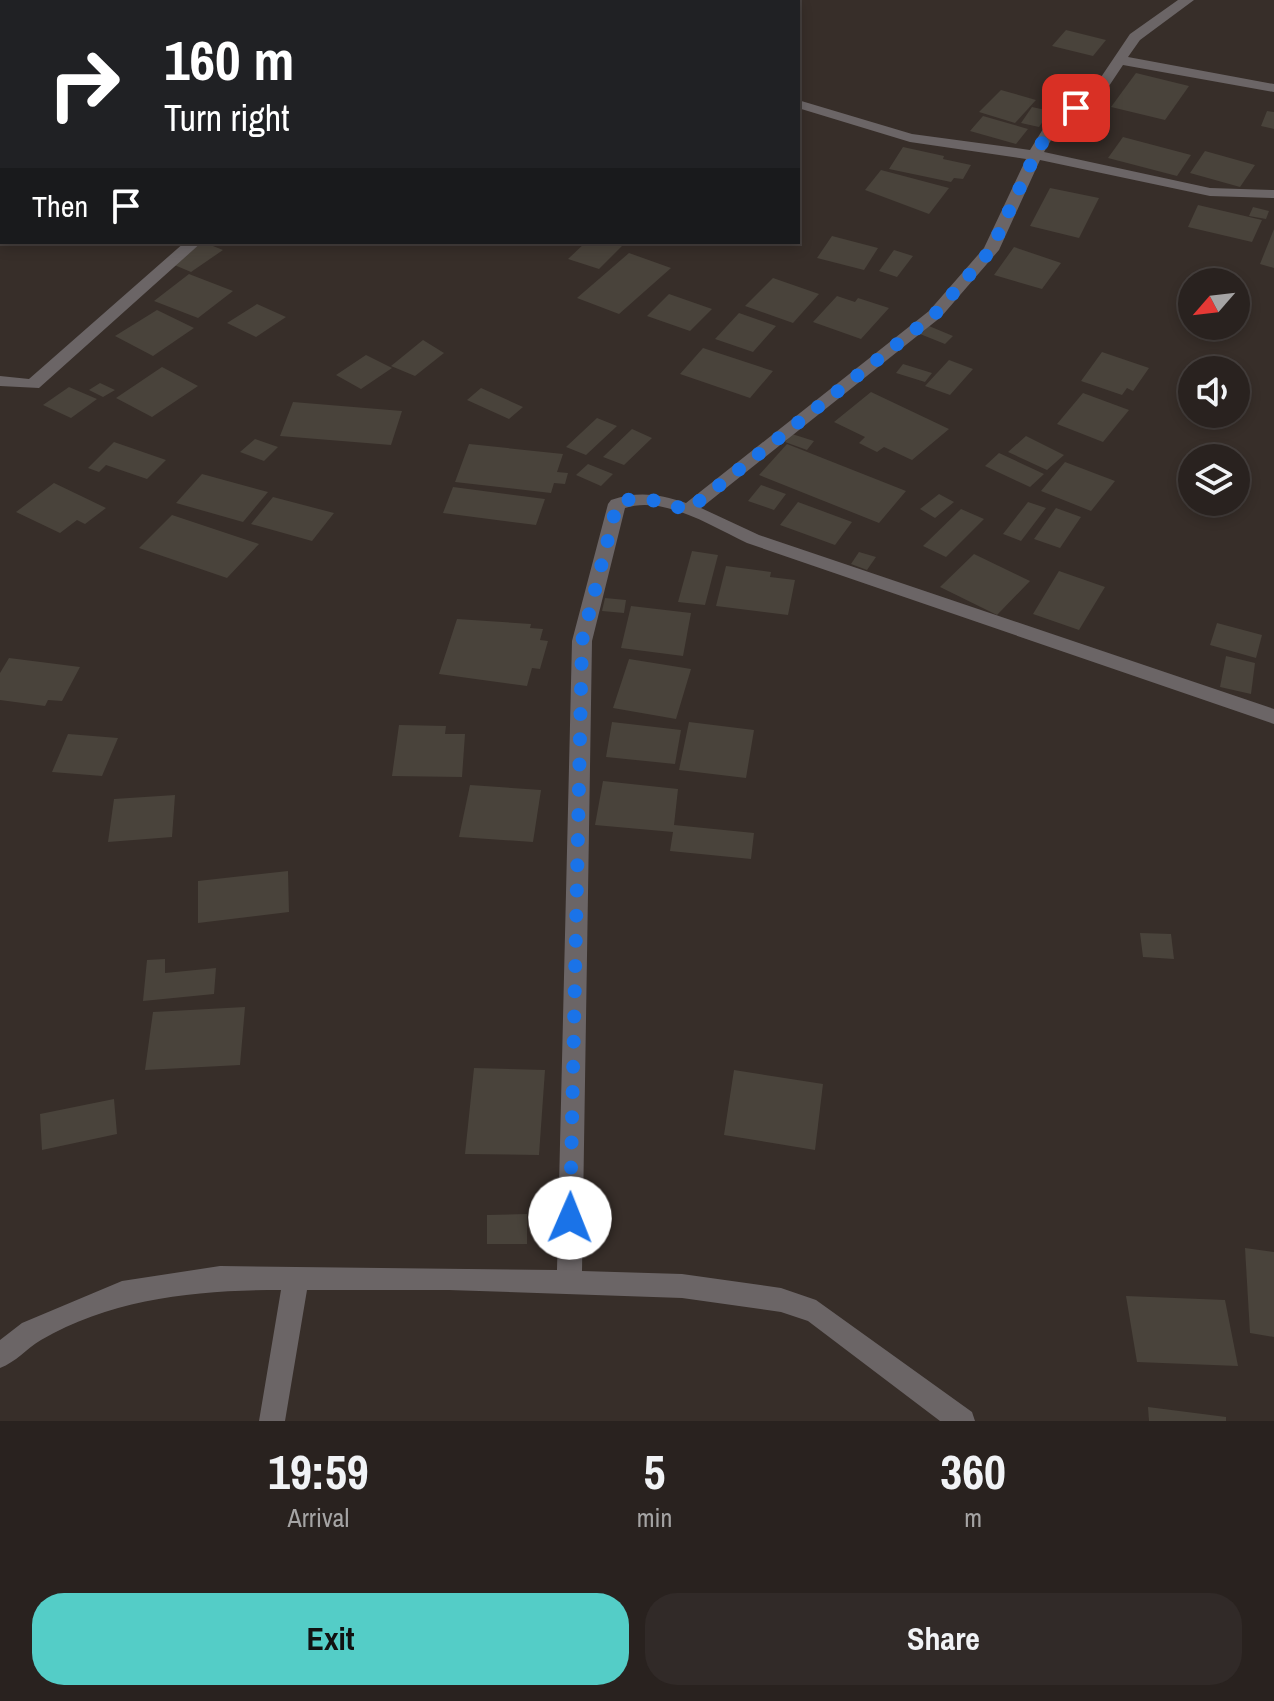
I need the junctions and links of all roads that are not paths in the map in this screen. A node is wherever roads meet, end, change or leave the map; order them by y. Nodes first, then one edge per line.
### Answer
1 (1187, 0) edge
2 (1121, 60) junction
3 (1274, 88) edge
4 (800, 105) edge
5 (1035, 155) junction
6 (1274, 194) edge
7 (192, 244) edge
8 (0, 381) edge
9 (688, 510) junction
10 (1274, 717) edge
11 (296, 1278) junction
12 (569, 1282) junction
13 (0, 1356) edge
14 (272, 1421) edge
15 (962, 1421) edge

1 - 2 street
2 - 3 street
2 - 5 street
4 - 5 street
5 - 6 street
5 - 9 street
7 - 8 street
9 - 10 street
9 - 12 street
11 - 12 street
11 - 13 street
11 - 14 street
12 - 15 street

